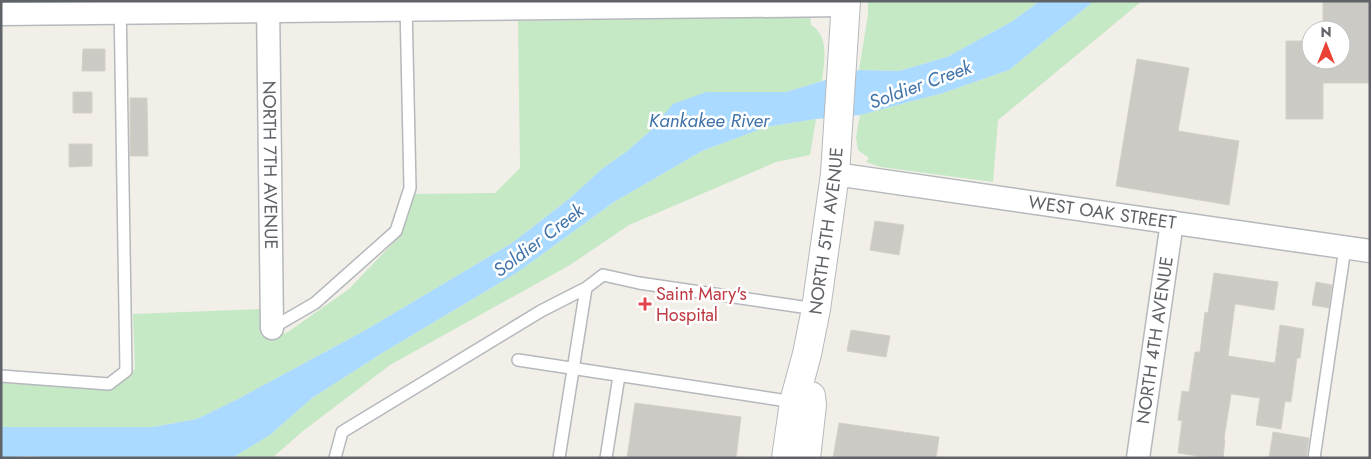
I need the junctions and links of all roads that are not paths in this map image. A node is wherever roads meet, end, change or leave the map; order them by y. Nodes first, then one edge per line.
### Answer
1 (702, 3) edge
2 (846, 3) edge
3 (560, 4) edge
4 (406, 5) edge
5 (268, 6) edge
6 (120, 7) edge
7 (1, 14) edge
8 (835, 174) junction
9 (1172, 222) junction
10 (1345, 248) junction
11 (1370, 251) edge
12 (586, 288) junction
13 (816, 309) junction
14 (272, 328) joint
15 (807, 354) junction
16 (518, 360) dead end
17 (574, 369) junction
18 (1, 376) edge
19 (619, 376) junction
20 (794, 402) junction
21 (335, 458) edge
22 (559, 458) edge
23 (606, 458) edge
24 (786, 458) edge
25 (806, 458) edge
26 (1138, 458) edge
27 (1314, 458) edge

1 - 2 street
1 - 3 street
2 - 8 street, NORTH 5TH AVENUE
3 - 4 street
4 - 5 street
4 - 14 lane
5 - 6 street
5 - 14 street, NORTH 7TH AVENUE
6 - 7 street
6 - 18 lane
8 - 9 street, WEST OAK STREET
8 - 13 street, NORTH 5TH AVENUE
9 - 10 street, WEST OAK STREET
9 - 26 street, NORTH 4TH AVENUE
10 - 11 street, WEST OAK STREET
10 - 27 lane
12 - 13 lane
12 - 17 lane
12 - 21 lane
13 - 15 street, NORTH 5TH AVENUE
15 - 20 street, NORTH 5TH AVENUE
15 - 25 street
16 - 17 lane
17 - 19 lane
17 - 22 lane
19 - 20 lane
19 - 23 lane
20 - 24 street, NORTH 5TH AVENUE

